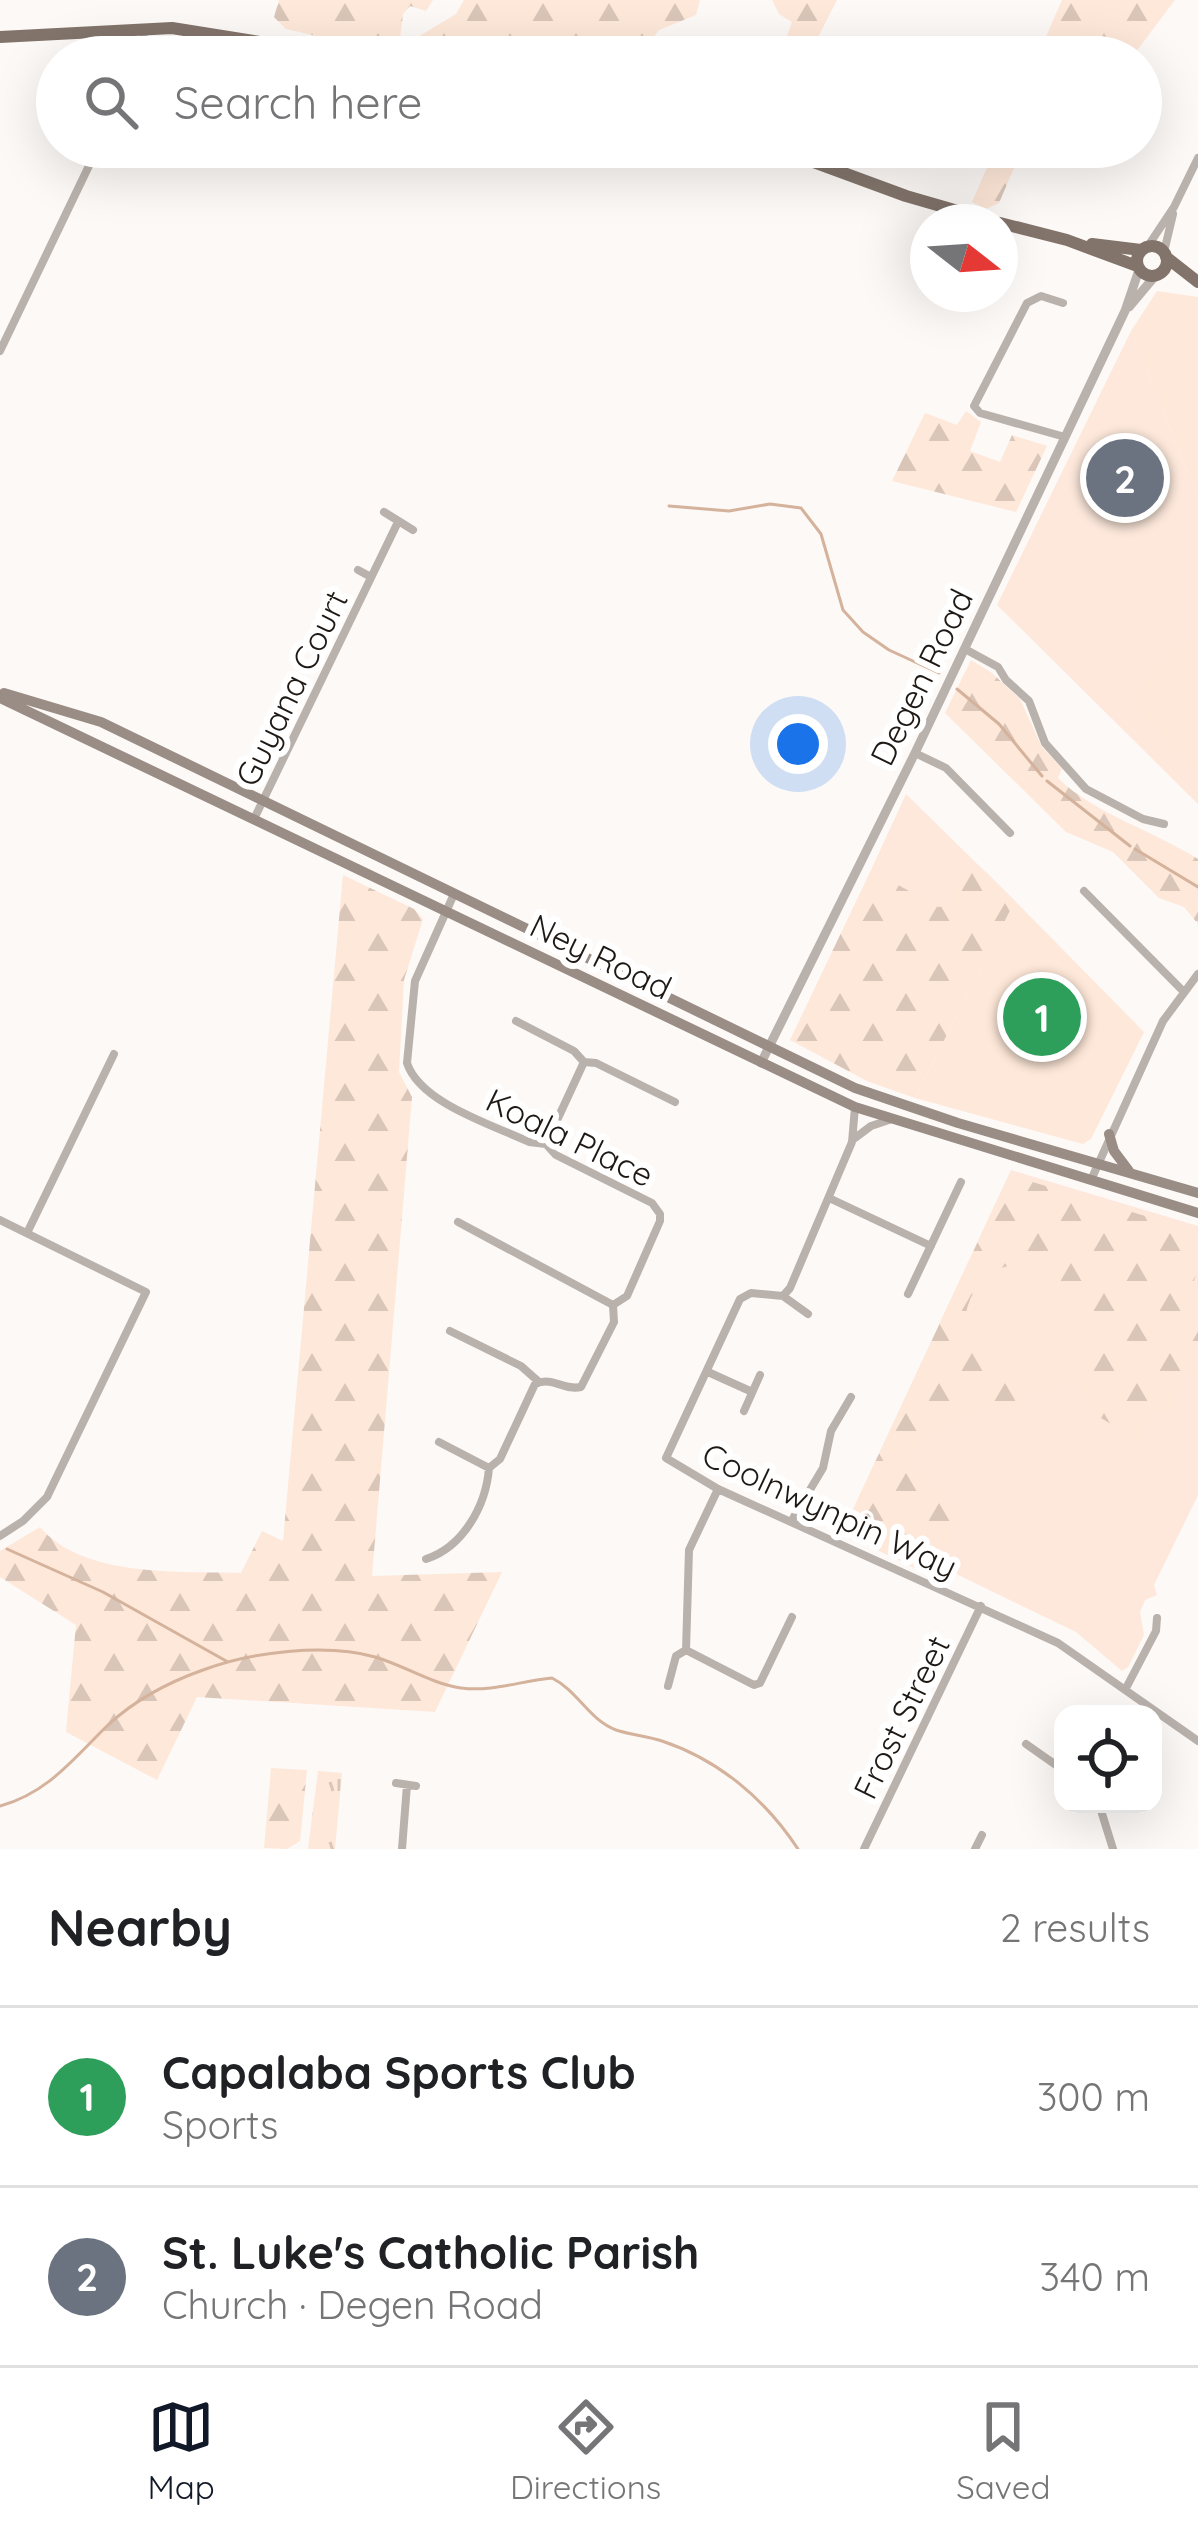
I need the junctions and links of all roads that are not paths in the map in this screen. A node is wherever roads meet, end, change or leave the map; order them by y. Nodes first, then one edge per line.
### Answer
1 (144, 27) junction
2 (143, 36) edge
3 (222, 36) edge
4 (0, 37) edge
5 (1198, 158) edge
6 (88, 168) edge
7 (829, 168) edge
8 (933, 204) edge
9 (1174, 207) junction
10 (1018, 228) edge
11 (1067, 241) junction
12 (1144, 248) junction
13 (1165, 254) junction
14 (1138, 268) junction
15 (1158, 274) junction
16 (1063, 303) dead end
17 (1125, 311) junction
18 (0, 350) edge
19 (1065, 437) junction
20 (384, 512) dead end
21 (398, 522) junction
22 (413, 530) dead end
23 (358, 571) dead end
24 (371, 577) junction
25 (965, 649) junction
26 (0, 695) edge
27 (915, 753) junction
28 (262, 801) junction
29 (254, 819) junction
30 (1165, 824) dead end
31 (1010, 832) dead end
32 (1084, 891) dead end
33 (454, 894) junction
34 (447, 911) junction
35 (1198, 974) edge
36 (1183, 992) junction
37 (516, 1021) dead end
38 (769, 1046) junction
39 (114, 1054) dead end
40 (584, 1062) junction
41 (761, 1063) junction
42 (675, 1102) dead end
43 (855, 1107) junction
44 (890, 1119) junction
45 (1109, 1134) junction
46 (852, 1142) junction
47 (546, 1144) junction
48 (1095, 1162) junction
49 (1131, 1174) junction
50 (1091, 1180) junction
51 (961, 1183) dead end
52 (1198, 1193) edge
53 (829, 1198) junction
54 (1198, 1213) edge
55 (0, 1220) edge
56 (458, 1222) dead end
57 (27, 1233) junction
58 (931, 1246) junction
59 (908, 1294) dead end
60 (783, 1296) junction
61 (613, 1305) junction
62 (808, 1314) dead end
63 (450, 1331) dead end
64 (708, 1372) junction
65 (760, 1375) dead end
66 (539, 1382) junction
67 (750, 1391) junction
68 (851, 1397) dead end
69 (744, 1411) dead end
70 (439, 1442) dead end
71 (489, 1468) junction
72 (718, 1490) junction
73 (792, 1520) junction
74 (0, 1536) edge
75 (426, 1558) dead end
76 (981, 1606) junction
77 (792, 1617) dead end
78 (1157, 1618) dead end
79 (686, 1650) junction
80 (668, 1686) dead end
81 (1125, 1690) junction
82 (1198, 1741) edge
83 (1026, 1744) dead end
84 (1054, 1764) edge
85 (396, 1783) dead end
86 (1102, 1813) edge
87 (982, 1835) dead end
88 (402, 1849) edge
89 (864, 1849) edge
90 (975, 1849) edge
91 (1113, 1849) edge

1 - 2 street
1 - 3 main road
1 - 4 main road
5 - 9 street
6 - 18 street
7 - 8 main road
9 - 12 street
9 - 13 street
10 - 11 main road
11 - 12 main road
11 - 14 main road
12 - 13 main road
12 - 14 main road
13 - 15 main road
13 - 15 main road
14 - 15 main road
14 - 17 street, Degen Road
15 - 17 street, Degen Road
16 - 19 street
17 - 19 street, Degen Road
19 - 25 street, Degen Road
20 - 21 street
21 - 22 street
21 - 24 street, Guyana Court
23 - 24 street, Guyana Court
24 - 28 street, Guyana Court
25 - 27 street, Degen Road
25 - 30 street
26 - 28 main road, Ney Road
26 - 29 main road, Ney Road
27 - 31 street
27 - 38 street, Degen Road
28 - 29 street, Guyana Court
28 - 33 main road, Ney Road
29 - 34 main road, Ney Road
32 - 36 street
33 - 34 street, Koala Place
33 - 38 main road, Ney Road
34 - 41 main road, Ney Road
34 - 47 street, Koala Place
35 - 36 street
36 - 45 street
37 - 40 street
38 - 41 street, Degen Road
38 - 48 main road, Ney Road
39 - 57 street
40 - 42 street
40 - 47 street
41 - 43 main road, Ney Road
43 - 44 main road, Ney Road
43 - 46 street
44 - 46 street
44 - 50 main road, Ney Road
45 - 48 street
45 - 49 main road
46 - 53 street
47 - 61 street, Koala Place
48 - 49 main road, Ney Road
48 - 50 street
49 - 52 main road, Ney Road
50 - 54 main road, Ney Road
51 - 58 street
53 - 58 street
53 - 60 street
55 - 57 street
56 - 61 street
57 - 74 street
58 - 59 street
60 - 62 street
60 - 64 street, Coolnwynpin Way
61 - 66 street, Koala Place
63 - 66 street
64 - 67 street
64 - 72 street, Coolnwynpin Way
65 - 67 street
66 - 71 street
67 - 69 street
68 - 73 street
70 - 71 street
71 - 75 street
72 - 73 street, Coolnwynpin Way
72 - 79 street
73 - 76 street, Coolnwynpin Way
76 - 81 street, Coolnwynpin Way
76 - 89 street, Frost Street
77 - 79 street
78 - 81 street
79 - 80 street
81 - 82 street, Coolnwynpin Way
83 - 84 street
85 - 88 street
86 - 91 street
87 - 90 street

